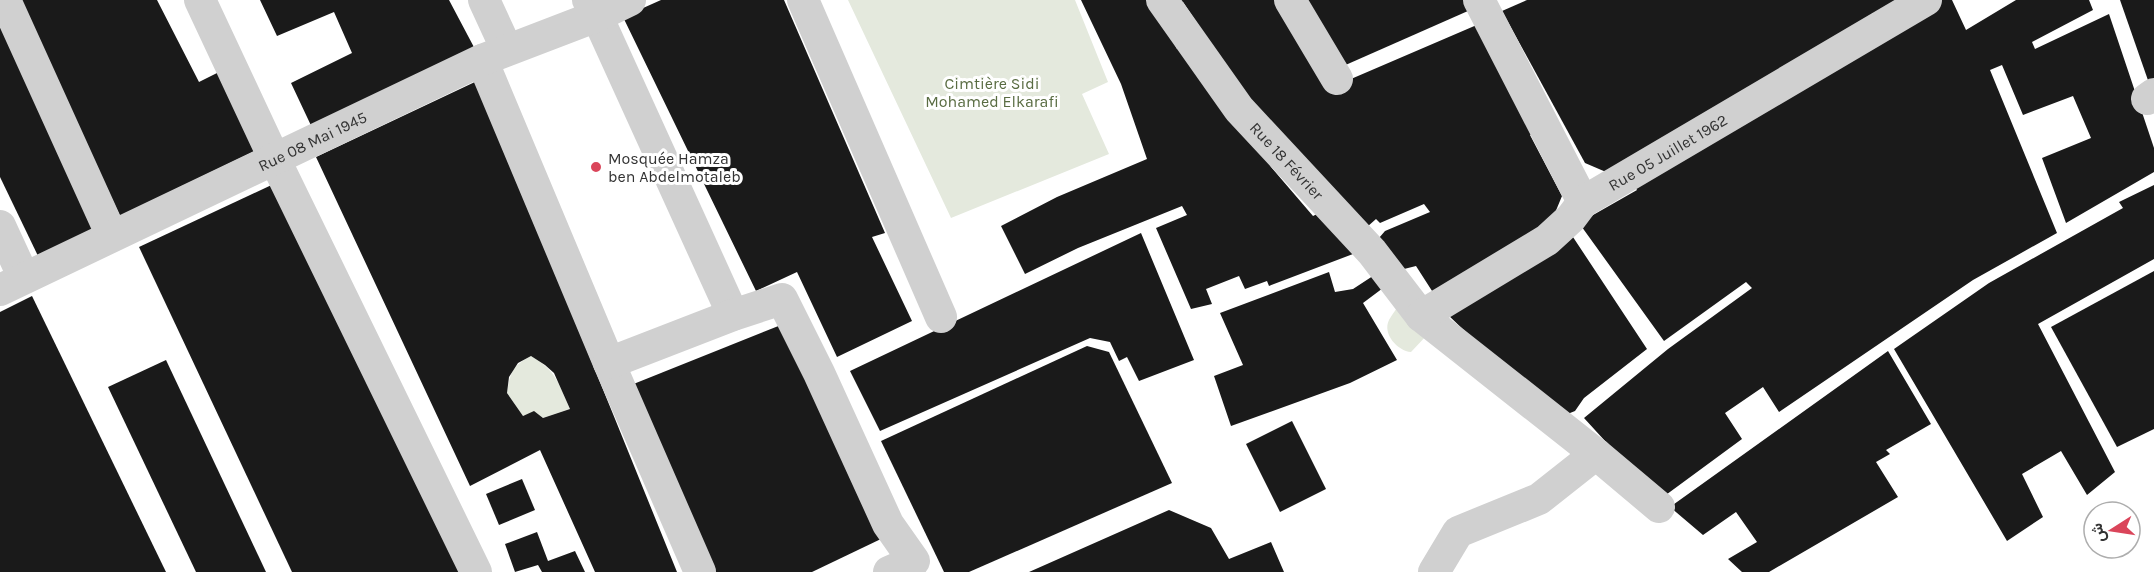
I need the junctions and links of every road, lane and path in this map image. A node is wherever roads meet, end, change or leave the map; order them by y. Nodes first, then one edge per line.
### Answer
1 (5, 0) edge
2 (200, 0) edge
3 (484, 0) edge
4 (630, 0) edge
5 (803, 0) edge
6 (1162, 0) edge
7 (1290, 0) edge
8 (1479, 0) edge
9 (1926, 0) edge
10 (592, 8) edge
11 (494, 55) junction
12 (1337, 79) dead end
13 (274, 158) junction
14 (1583, 202) junction
15 (0, 226) edge
16 (112, 236) junction
17 (12, 284) edge
18 (733, 315) junction
19 (1421, 316) junction
20 (940, 317) dead end
21 (609, 363) junction
22 (1596, 454) junction
23 (1659, 507) dead end
24 (476, 572) edge
25 (700, 572) edge
26 (889, 572) edge
27 (1434, 572) edge

1 - 16 street
2 - 13 street
3 - 11 street
4 - 10 street, Rue 08 Mai 1945
5 - 20 street
6 - 19 street, Rue 18 Février
7 - 12 street
8 - 14 street
9 - 14 street, Rue 05 Juillet 1962
10 - 11 street, Rue 08 Mai 1945
10 - 18 street
11 - 13 street, Rue 08 Mai 1945
11 - 21 street
13 - 16 street, Rue 08 Mai 1945
13 - 24 street
14 - 19 street, Rue 05 Juillet 1962
15 - 17 street
16 - 17 street, Rue 08 Mai 1945
18 - 21 street
18 - 26 street
19 - 22 street, Rue 18 Février
21 - 25 street
22 - 23 street, Rue 18 Février
22 - 27 street

